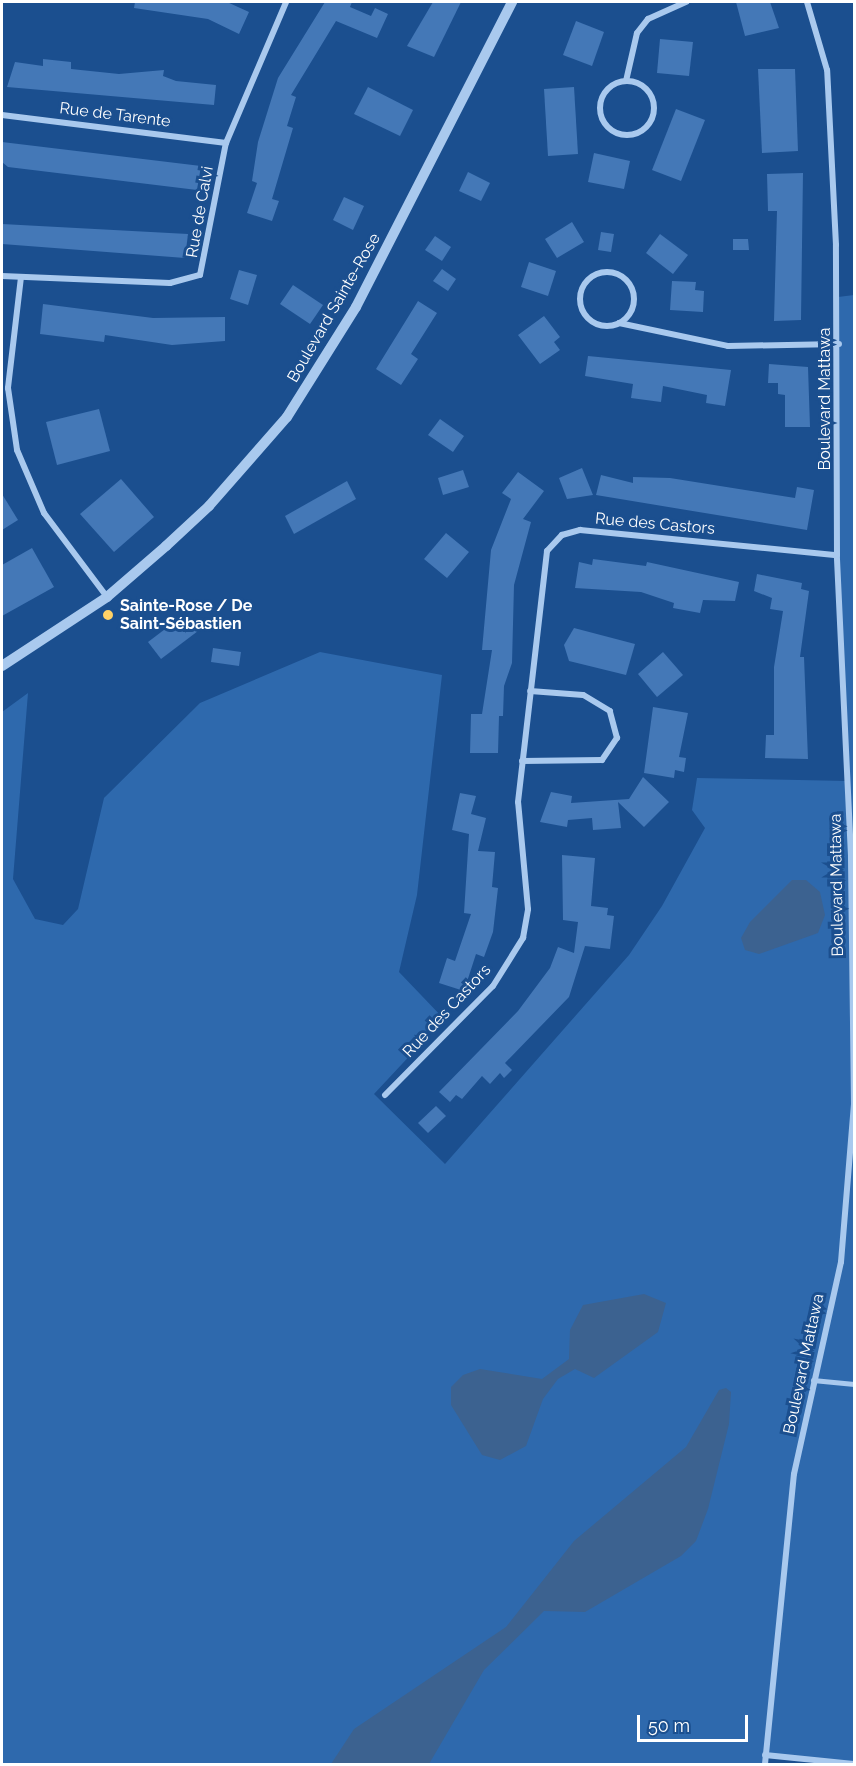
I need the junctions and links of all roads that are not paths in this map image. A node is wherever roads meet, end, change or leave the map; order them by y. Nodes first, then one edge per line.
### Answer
1 (285, 2) edge
2 (512, 2) edge
3 (686, 2) edge
4 (807, 2) edge
5 (626, 81) junction
6 (2, 115) edge
7 (226, 143) junction
8 (2, 276) edge
9 (21, 277) junction
10 (619, 323) junction
11 (839, 344) junction
12 (837, 555) junction
13 (107, 597) junction
14 (2, 666) edge
15 (530, 691) junction
16 (522, 761) junction
17 (385, 1095) dead end
18 (813, 1380) junction
19 (855, 1384) edge
20 (765, 1755) junction
21 (765, 1764) edge
22 (854, 1764) edge

1 - 7 street, Rue de Calvi
2 - 13 street, Boulevard Sainte-Rose
3 - 5 street
4 - 11 street, Boulevard Mattawa
5 - 5 street
6 - 7 street, Rue de Tarente
7 - 9 street, Rue de Calvi
8 - 9 street, Rue de Calvi
9 - 13 street
10 - 10 street
10 - 11 street
11 - 12 street, Boulevard Mattawa
12 - 15 street, Rue des Castors
12 - 18 street, Boulevard Mattawa
13 - 14 street, Boulevard Sainte-Rose
15 - 16 street, Rue des Castors
15 - 16 street
16 - 17 street, Rue des Castors
18 - 19 lane
18 - 20 street, Boulevard Mattawa
20 - 21 street, Boulevard Mattawa
20 - 22 street

